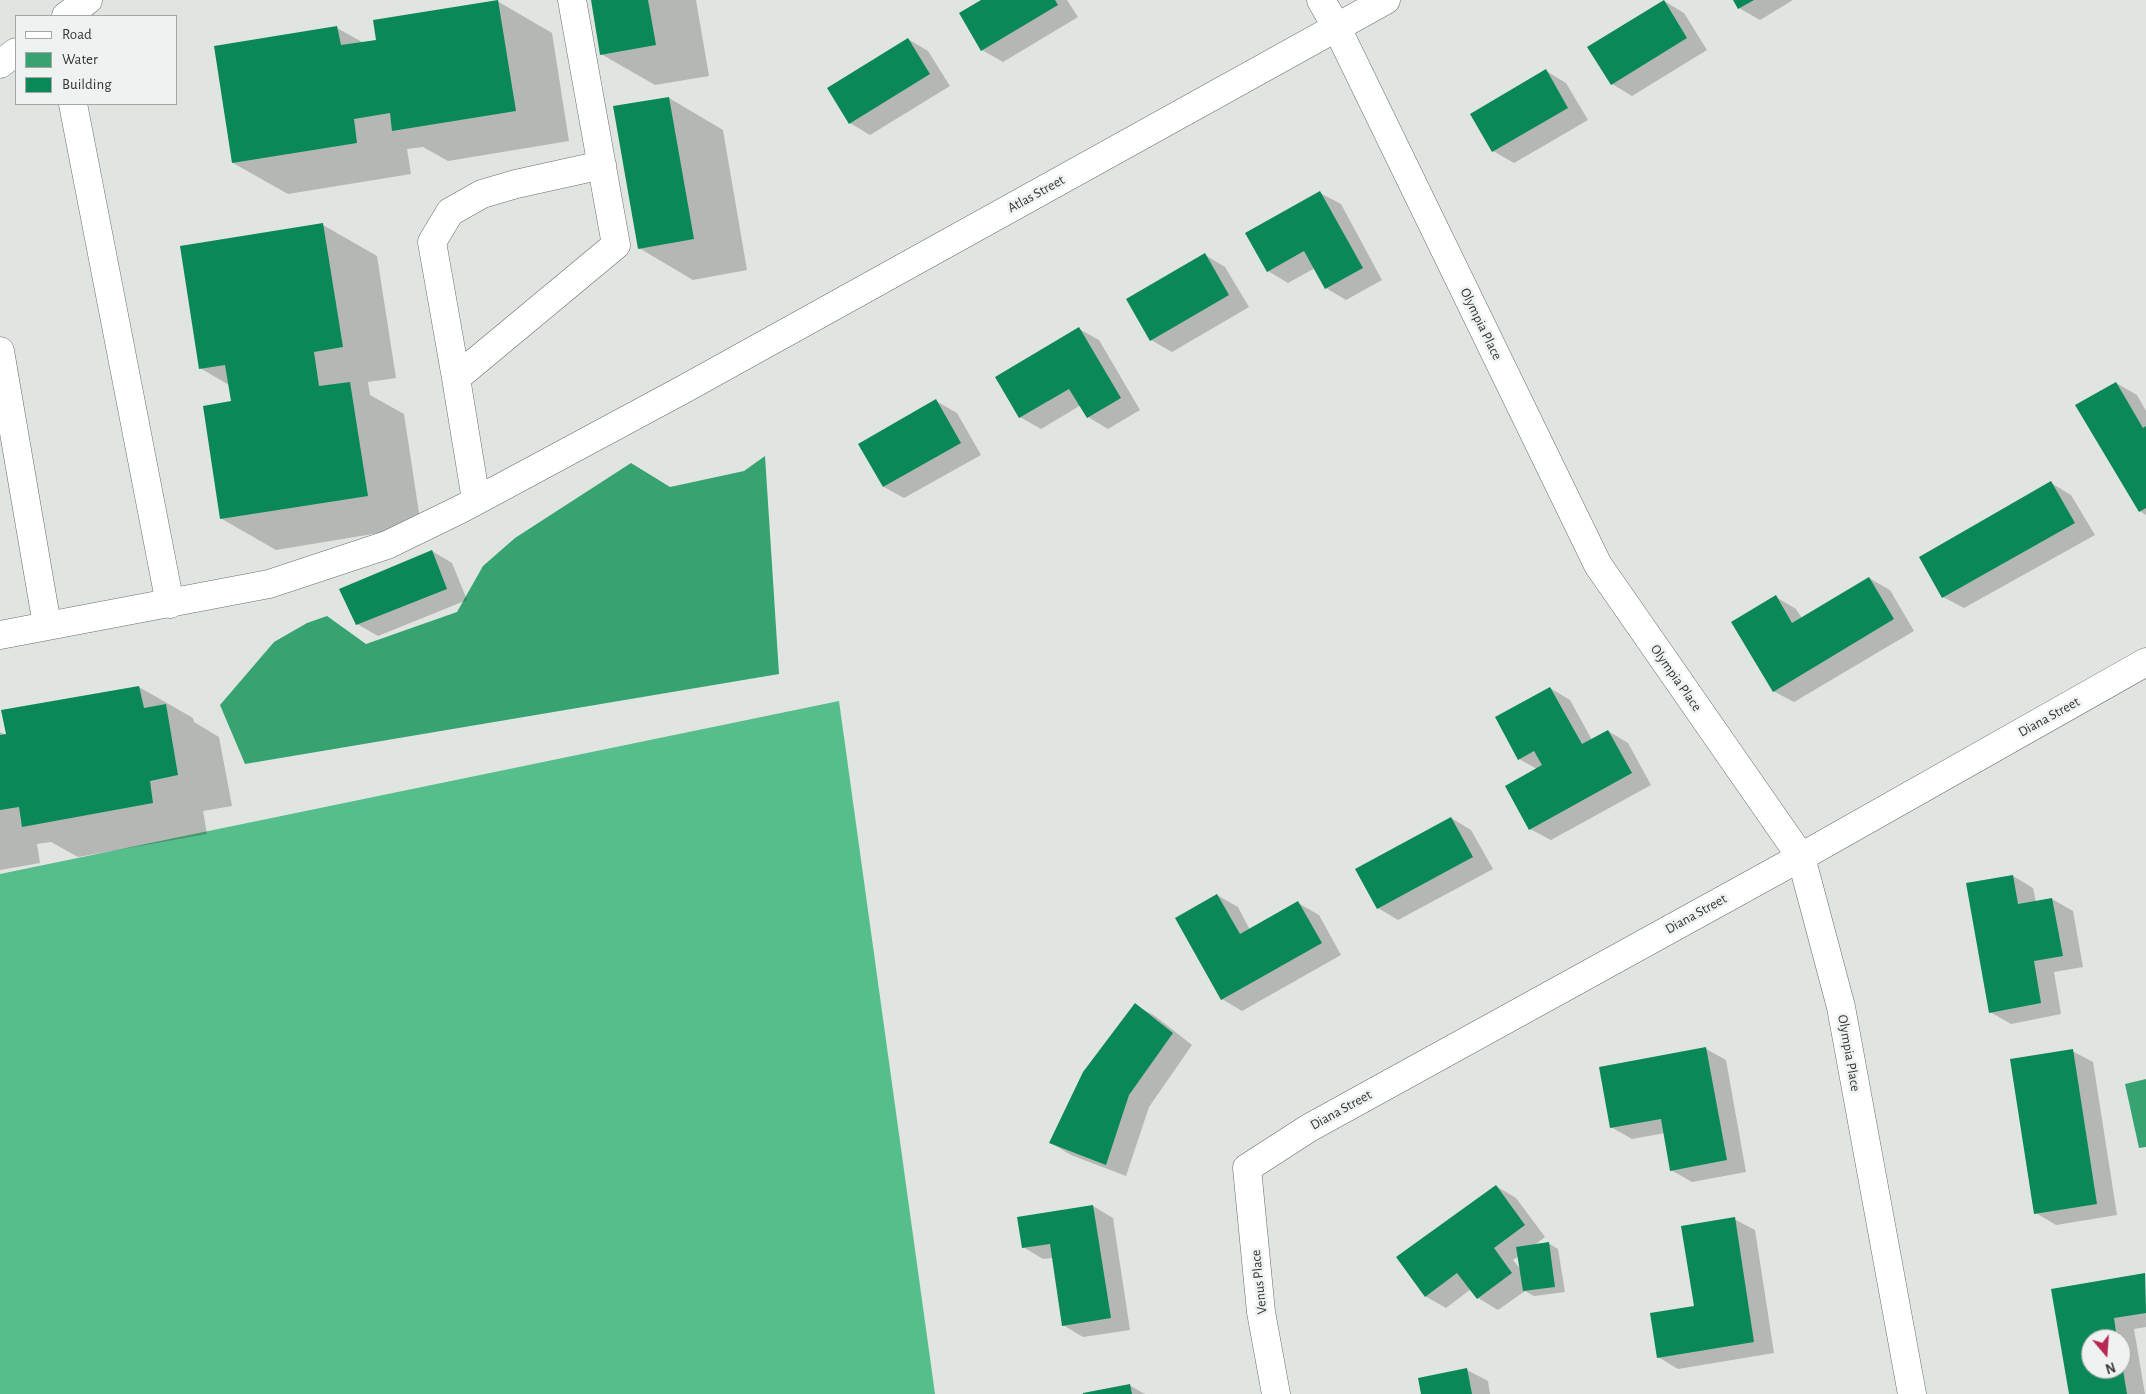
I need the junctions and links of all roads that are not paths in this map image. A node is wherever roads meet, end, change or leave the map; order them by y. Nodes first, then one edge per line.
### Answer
1 (88, 0) edge
2 (572, 0) edge
3 (1321, 0) edge
4 (1386, 0) edge
5 (67, 15) edge
6 (1337, 28) junction
7 (15, 53) edge
8 (0, 64) edge
9 (73, 105) edge
10 (602, 165) junction
11 (0, 351) edge
12 (456, 378) junction
13 (476, 500) junction
14 (170, 604) junction
15 (46, 625) junction
16 (0, 635) edge
17 (2146, 662) edge
18 (1801, 857) junction
19 (1247, 1168) joint
20 (1276, 1394) edge
21 (1912, 1394) edge

1 - 5 street
2 - 10 street
3 - 6 street, Olympia Place
4 - 6 street, Atlas Street
6 - 13 street, Atlas Street
6 - 18 street, Olympia Place
7 - 8 street
9 - 14 street
10 - 12 street
10 - 12 street
11 - 15 street
12 - 13 street
13 - 14 street, Atlas Street
14 - 15 street, Atlas Street
15 - 16 street, Atlas Street
17 - 18 street, Diana Street
18 - 19 street, Diana Street
18 - 21 street, Olympia Place
19 - 20 street, Venus Place

